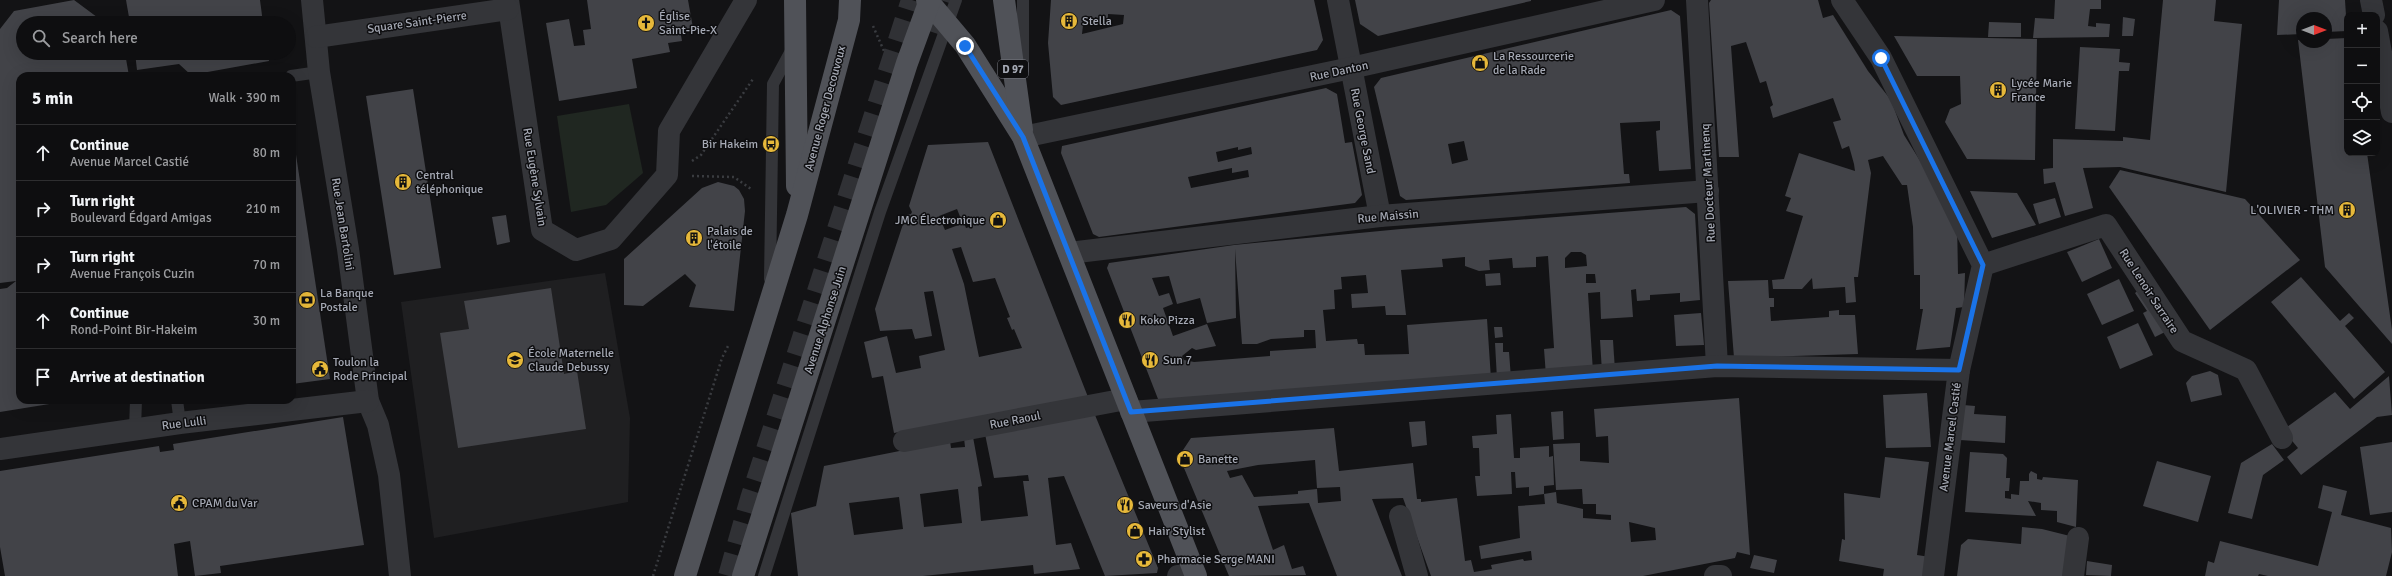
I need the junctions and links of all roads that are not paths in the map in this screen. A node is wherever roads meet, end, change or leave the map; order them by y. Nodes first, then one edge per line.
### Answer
1 (312, 0) edge
2 (746, 0) edge
3 (795, 0) edge
4 (850, 0) edge
5 (956, 0) edge
6 (1004, 0) edge
7 (1023, 0) edge
8 (1338, 0) edge
9 (1654, 0) edge
10 (1697, 0) edge
11 (1842, 0) edge
12 (2371, 0) edge
13 (929, 1) edge
14 (508, 4) edge
15 (2373, 12) edge
16 (947, 24) junction
17 (316, 37) junction
18 (796, 42) junction
19 (2380, 47) edge
20 (1351, 68) junction
21 (319, 72) junction
22 (296, 75) edge
23 (2392, 112) edge
24 (1023, 137) junction
25 (1708, 191) junction
26 (797, 216) junction
27 (1380, 216) junction
28 (1069, 253) junction
29 (1983, 265) junction
30 (770, 306) junction
31 (1717, 366) junction
32 (1959, 370) junction
33 (368, 401) junction
34 (136, 404) edge
35 (178, 404) edge
36 (1129, 406) junction
37 (180, 423) junction
38 (135, 430) junction
39 (2282, 438) dead end
40 (904, 441) dead end
41 (0, 449) edge
42 (1400, 516) dead end
43 (2078, 538) dead end
44 (1189, 575) edge
45 (400, 576) edge
46 (685, 576) edge
47 (743, 576) edge
48 (764, 576) edge
49 (1417, 576) edge
50 (1715, 576) edge
51 (1721, 576) edge
52 (1933, 576) edge
53 (2074, 576) edge

1 - 17 street, Rue Jean Bartolini
2 - 14 street, Rue Eugène Sylvain
3 - 18 main road
4 - 26 main road, Avenue Roger Decouvoux
5 - 16 lane
6 - 24 main road, D 97
7 - 24 lane
8 - 20 street, Rue George Sand
9 - 20 street, Rue Danton
10 - 25 street, Rue Docteur Martinenq
11 - 29 street
12 - 15 street
13 - 16 main road, D 97
13 - 47 main road, Avenue Alphonse Juin
14 - 17 street, Square Saint-Pierre
16 - 24 main road, D 97
16 - 48 lane
17 - 21 street, Rue Jean Bartolini
18 - 26 main road
18 - 30 lane
19 - 23 street
20 - 24 street, Rue Danton
20 - 27 street, Rue George Sand
21 - 22 lane
21 - 33 street, Rue Jean Bartolini
24 - 28 main road, D 97
25 - 27 street, Rue Maissin
25 - 31 street, Rue Docteur Martinenq
26 - 30 main road
27 - 28 street, Rue Maissin
28 - 36 main road, D 97
29 - 32 street, Avenue Marcel Castié
29 - 39 street, Rue Lenoir Sarraire
30 - 46 main road
31 - 32 street, Rue Raoul
31 - 36 street, Rue Raoul
32 - 52 street, Avenue Marcel Castié
33 - 37 street, Rue Lulli
33 - 45 street, Rue Jean Bartolini
34 - 38 lane
35 - 37 lane
36 - 40 street, Rue Raoul
36 - 44 main road, D 97
37 - 38 street, Rue Lulli
38 - 41 street, Rue Lulli
42 - 49 street
43 - 53 street
50 - 51 street

